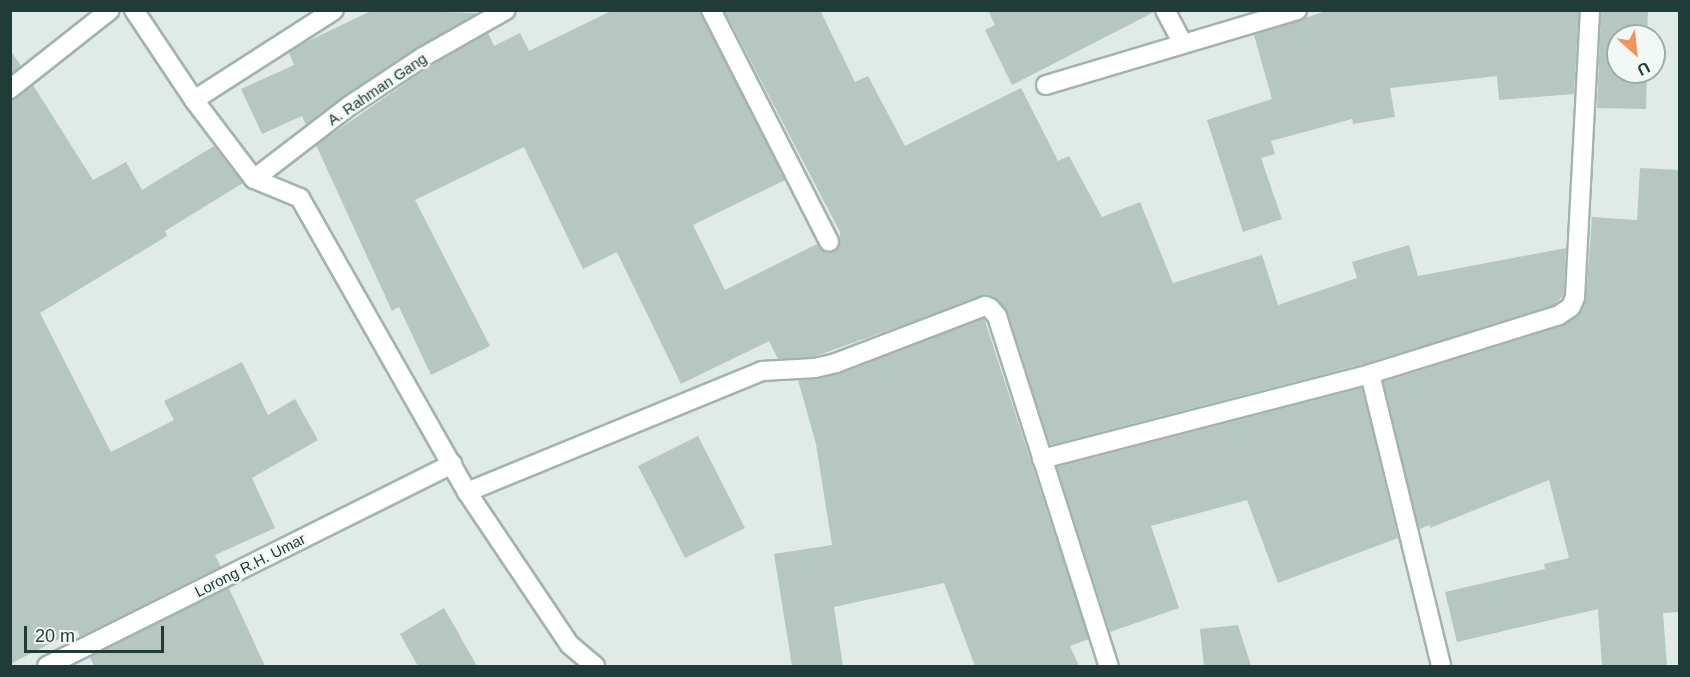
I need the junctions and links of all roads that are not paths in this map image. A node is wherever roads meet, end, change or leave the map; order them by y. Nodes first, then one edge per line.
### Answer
1 (110, 10) edge
2 (134, 10) edge
3 (334, 10) edge
4 (506, 10) edge
5 (711, 10) edge
6 (1165, 10) edge
7 (1297, 10) edge
8 (1590, 10) edge
9 (1182, 42) junction
10 (1046, 85) dead end
11 (10, 89) edge
12 (194, 100) junction
13 (254, 179) junction
14 (829, 242) dead end
15 (1370, 374) junction
16 (1042, 459) junction
17 (452, 464) junction
18 (467, 492) junction
19 (47, 666) edge
20 (595, 666) edge
21 (1109, 666) edge
22 (1442, 666) edge

1 - 11 street
2 - 12 street
3 - 12 street
4 - 13 street, A. Rahman Gang
5 - 14 street
6 - 9 street
7 - 9 street
8 - 15 street
9 - 10 street
12 - 13 street
13 - 17 street
15 - 16 street
15 - 22 street
16 - 18 street
16 - 21 street
17 - 18 street
17 - 19 street, Lorong R.H. Umar
18 - 20 street

